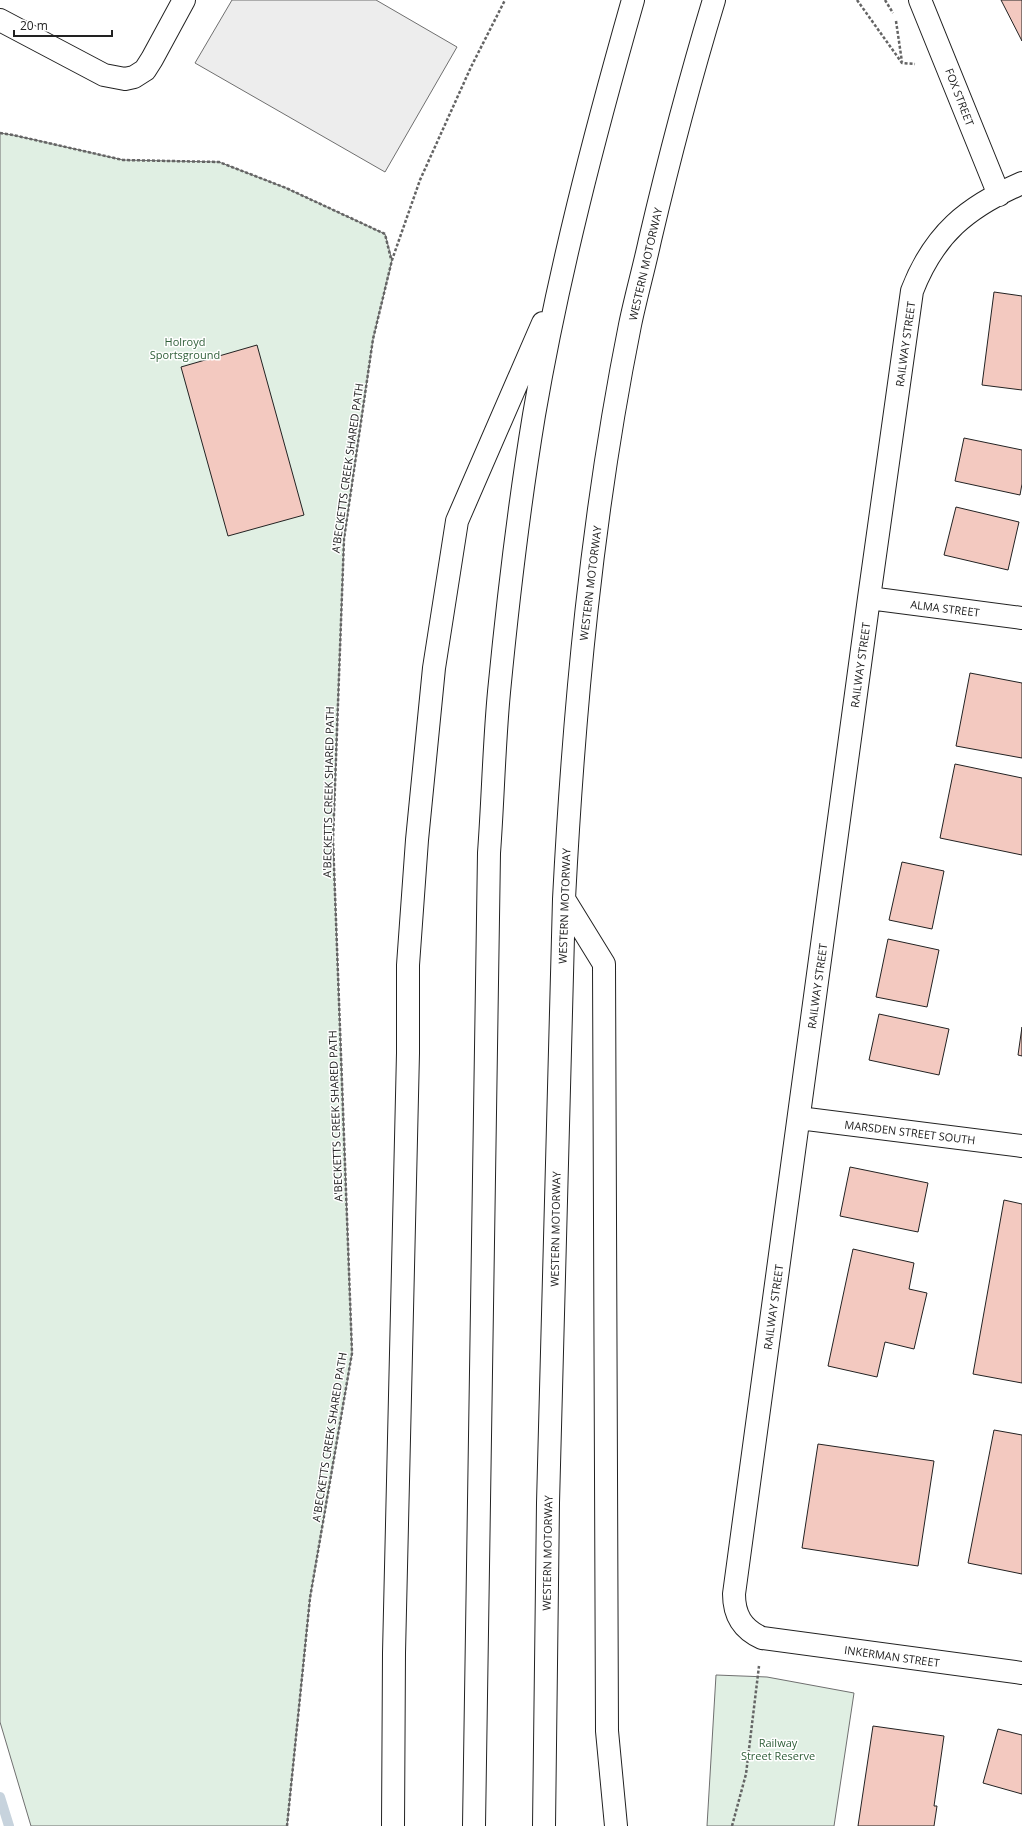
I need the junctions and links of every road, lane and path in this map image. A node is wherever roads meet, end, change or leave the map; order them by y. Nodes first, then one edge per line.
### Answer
1 (184, 0) edge
2 (505, 0) edge
3 (633, 0) edge
4 (714, 0) edge
5 (858, 0) edge
6 (885, 0) edge
7 (920, 0) edge
8 (0, 20) edge
9 (902, 64) junction
10 (948, 65) junction
11 (0, 134) edge
12 (1022, 183) edge
13 (999, 195) junction
14 (392, 260) junction
15 (558, 287) junction
16 (868, 598) junction
17 (1022, 618) edge
18 (564, 899) junction
19 (799, 1118) junction
20 (1022, 1146) edge
21 (762, 1638) junction
22 (1022, 1673) edge
23 (287, 1826) edge
24 (393, 1826) edge
25 (474, 1826) edge
26 (544, 1826) edge
27 (616, 1826) edge
28 (732, 1826) edge

1 - 8 main road
2 - 14 path
3 - 15 main road
4 - 18 main road, WESTERN MOTORWAY
5 - 9 path
6 - 9 path
7 - 10 main road, FOX STREET
9 - 10 path
10 - 13 main road, FOX STREET
11 - 14 path, A'BECKETTS CREEK SHARED PATH
12 - 13 main road, RAILWAY STREET
13 - 16 main road, RAILWAY STREET
14 - 23 path, A'BECKETTS CREEK SHARED PATH
15 - 24 main road
15 - 25 main road
16 - 17 main road, ALMA STREET
16 - 19 main road, RAILWAY STREET
18 - 26 main road, WESTERN MOTORWAY
18 - 27 main road
19 - 20 main road, MARSDEN STREET SOUTH
19 - 21 main road, RAILWAY STREET
21 - 22 main road, INKERMAN STREET
21 - 28 path

